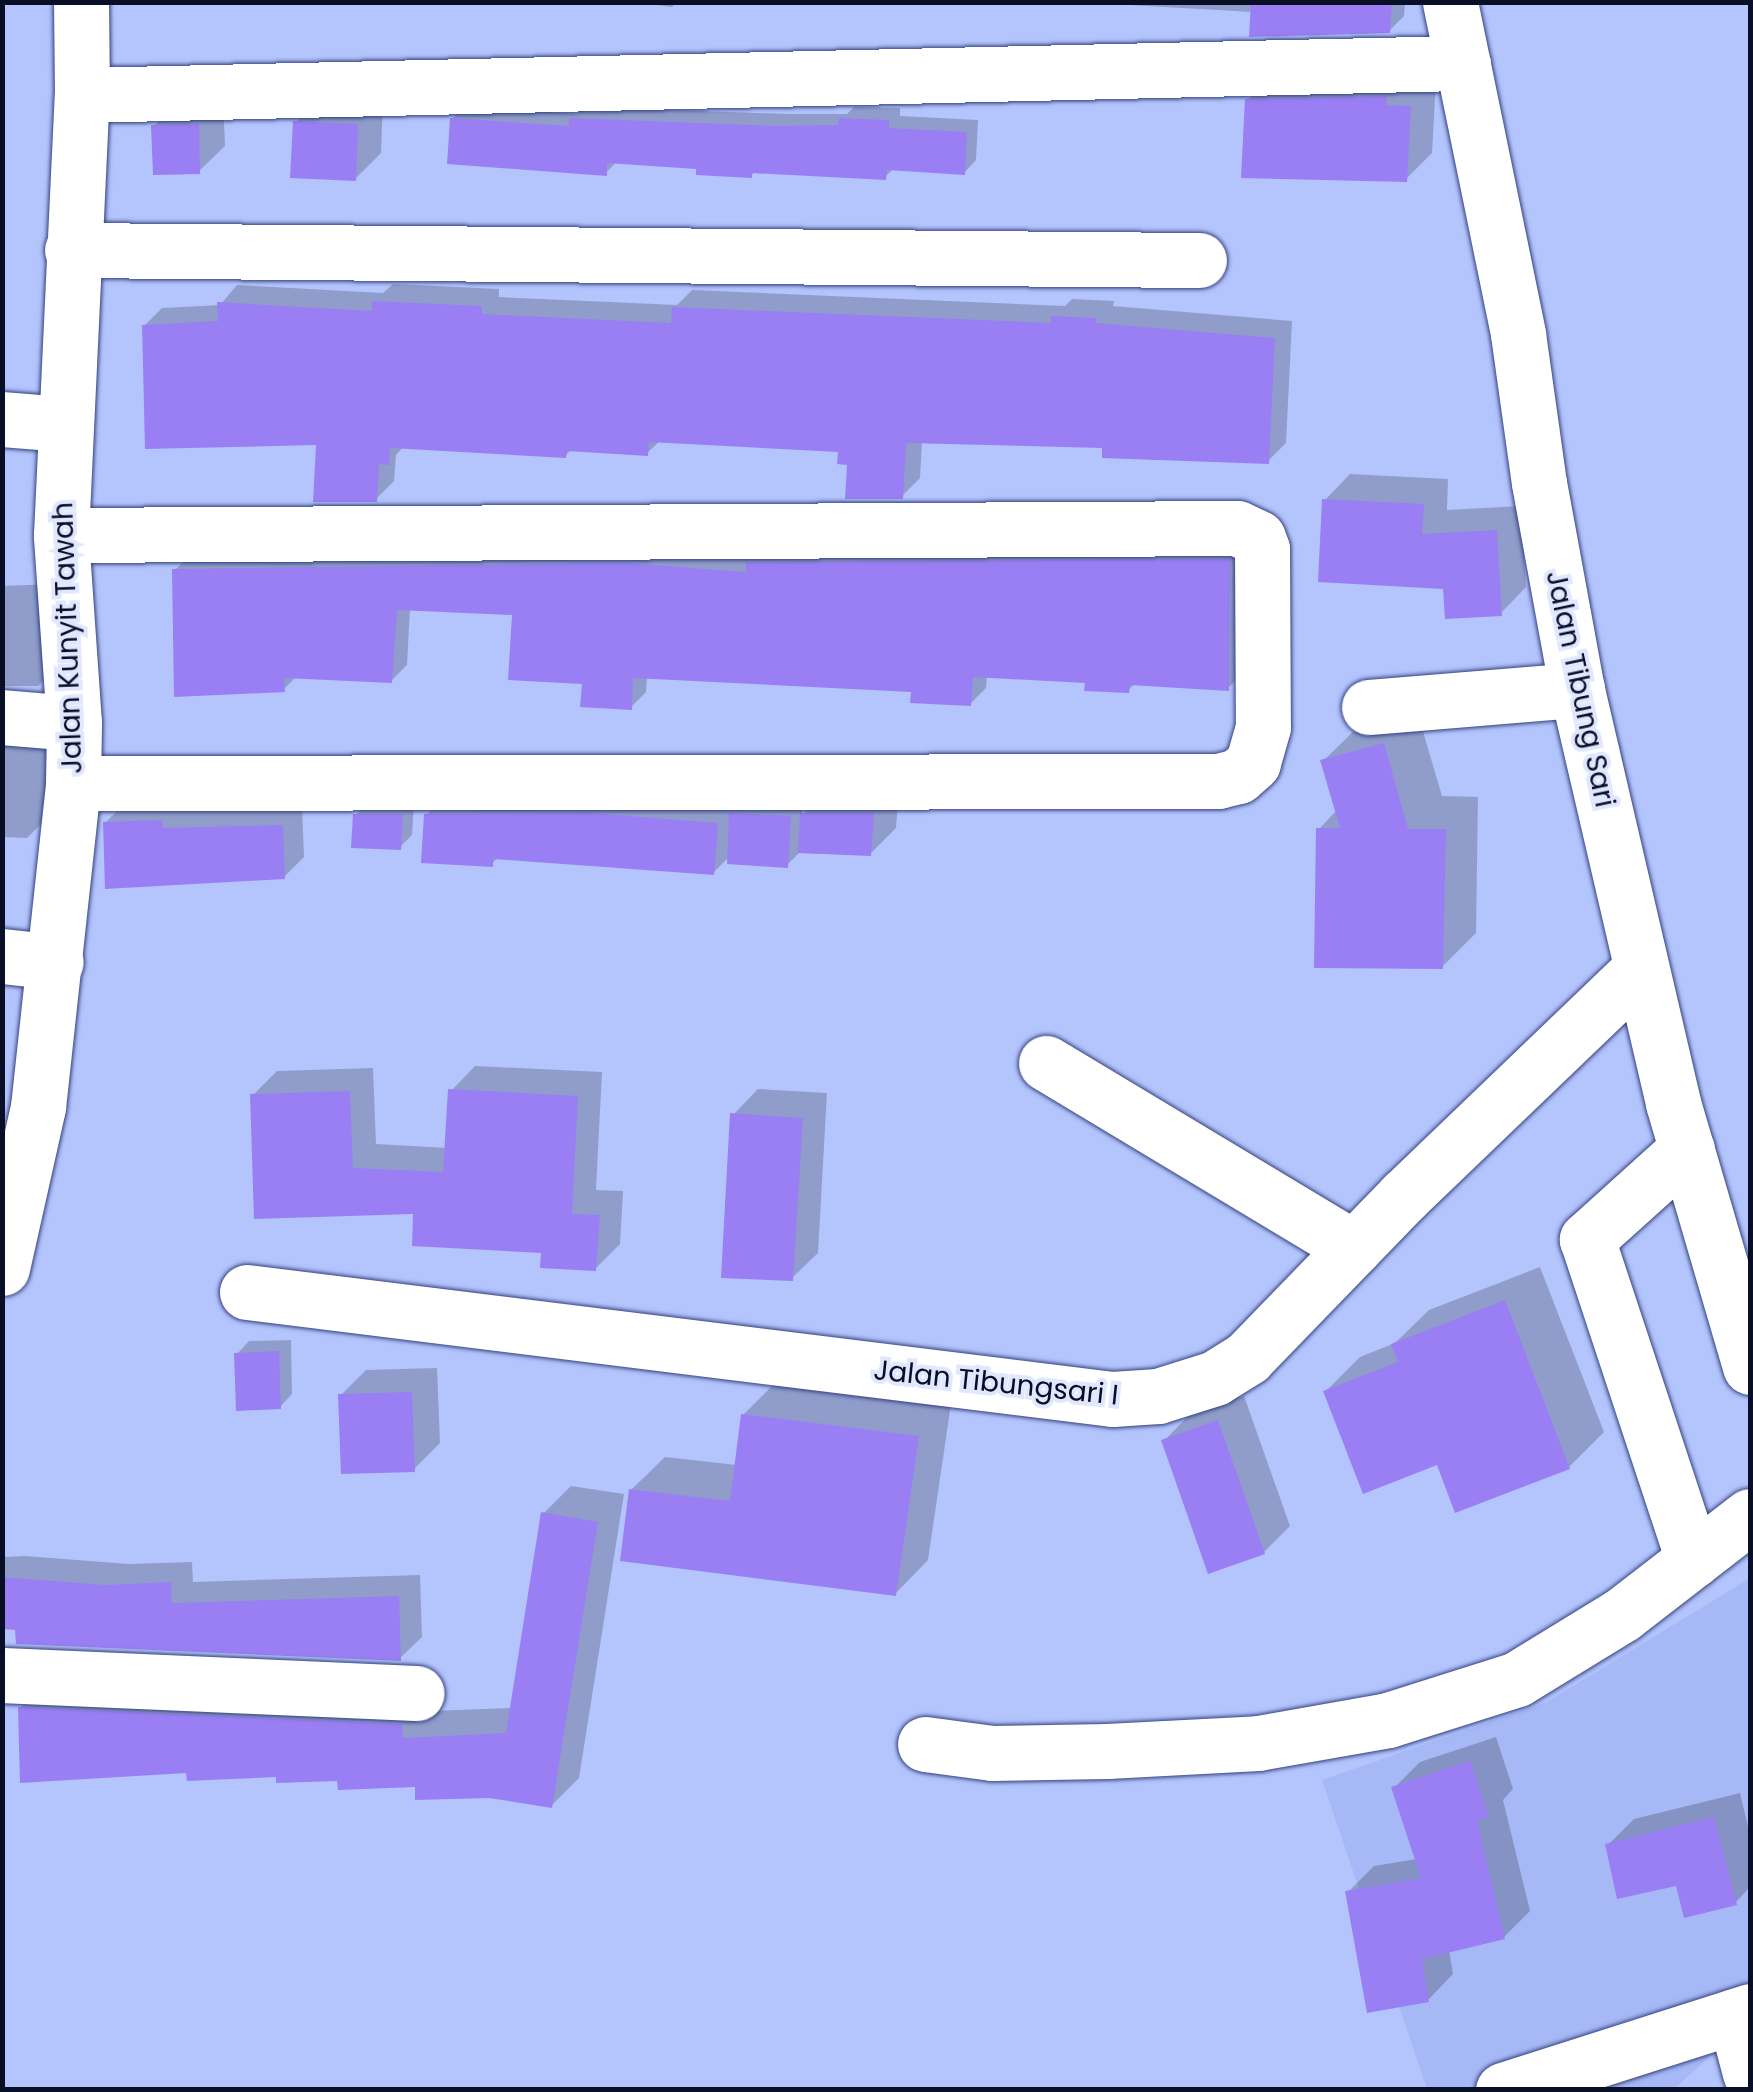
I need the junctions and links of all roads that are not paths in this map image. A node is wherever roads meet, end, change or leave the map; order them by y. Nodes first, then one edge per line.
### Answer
1 (80, 2) edge
2 (1450, 2) edge
3 (1463, 63) junction
4 (82, 95) junction
5 (72, 250) junction
6 (1199, 260) dead end
7 (2, 419) edge
8 (64, 424) junction
9 (61, 535) junction
10 (1577, 690) junction
11 (1369, 707) dead end
12 (2, 716) edge
13 (74, 723) junction
14 (73, 783) junction
15 (2, 956) edge
16 (56, 962) junction
17 (1641, 969) junction
18 (1046, 1064) dead end
19 (1687, 1150) junction
20 (1354, 1248) junction
21 (2, 1268) edge
22 (248, 1292) dead end
23 (1750, 1366) edge
24 (1750, 1516) edge
25 (1693, 1560) junction
26 (2, 1675) edge
27 (417, 1693) dead end
28 (926, 1744) dead end
29 (1743, 2014) edge
30 (1750, 2074) edge
31 (1503, 2090) edge

1 - 4 street, Jalan Kunyit Tawah
2 - 3 street, Jalan Tibung Sari
3 - 4 street
3 - 10 street, Jalan Tibung Sari
4 - 5 street, Jalan Kunyit Tawah
5 - 6 street
5 - 8 street, Jalan Kunyit Tawah
7 - 8 street
8 - 9 street, Jalan Kunyit Tawah
9 - 13 street, Jalan Kunyit Tawah
9 - 14 street
10 - 11 street
10 - 17 street, Jalan Tibung Sari
12 - 13 street
13 - 14 street, Jalan Kunyit Tawah
14 - 16 street, Jalan Kunyit Tawah
15 - 16 street
16 - 21 street, Jalan Kunyit Tawah
17 - 19 street, Jalan Tibung Sari
17 - 20 street, Jalan Tibungsari I
18 - 20 street
19 - 23 street, Jalan Tibung Sari
19 - 25 street
20 - 22 street, Jalan Tibungsari I
24 - 25 street
25 - 28 street
26 - 27 street
29 - 30 street
29 - 31 street

